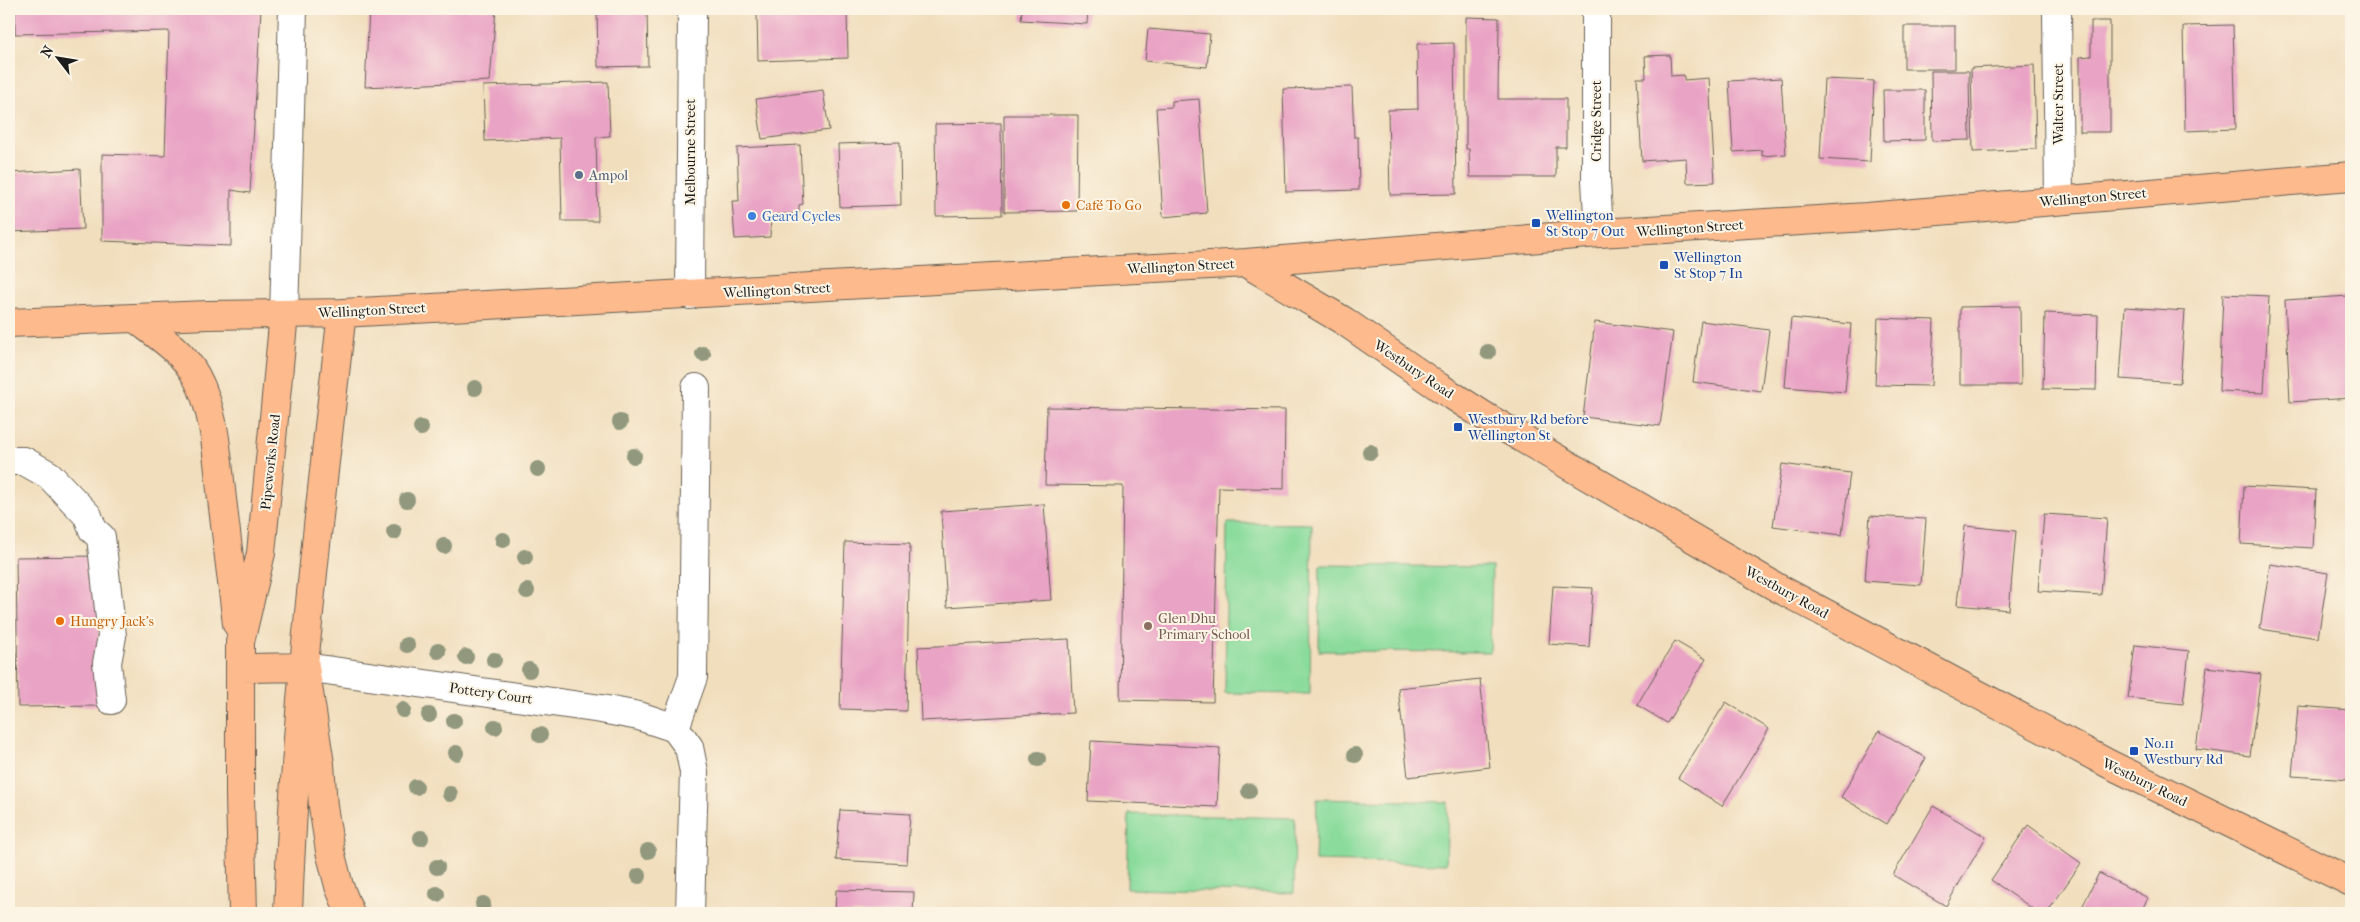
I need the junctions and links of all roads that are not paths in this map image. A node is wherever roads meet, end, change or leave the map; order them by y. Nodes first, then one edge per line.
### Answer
1 (293, 9) edge
2 (692, 9) edge
3 (1596, 9) edge
4 (2057, 9) edge
5 (2351, 176) edge
6 (2059, 200) junction
7 (1598, 233) junction
8 (1246, 263) junction
9 (690, 295) junction
10 (342, 313) junction
11 (284, 314) junction
12 (136, 319) junction
13 (9, 323) edge
14 (696, 388) dead end
15 (9, 461) edge
16 (240, 655) junction
17 (305, 667) junction
18 (111, 700) dead end
19 (676, 728) junction
20 (2351, 882) edge
21 (243, 913) edge
22 (288, 913) edge
23 (350, 913) edge
24 (690, 913) edge

1 - 11 street, Pipeworks Road
2 - 9 street, Melbourne Street
3 - 7 street, Cridge Street
4 - 6 street, Walter Street
5 - 6 main road, Wellington Street
6 - 7 main road, Wellington Street
7 - 8 main road, Wellington Street
8 - 9 main road, Wellington Street
8 - 20 main road, Westbury Road
9 - 10 main road, Wellington Street
10 - 11 main road, Wellington Street
10 - 17 main road
11 - 12 main road, Wellington Street
11 - 16 main road, Pipeworks Road
12 - 13 main road, Wellington Street
12 - 16 main road
14 - 19 street
15 - 18 street
16 - 17 main road
16 - 21 main road, Pipeworks Road
17 - 19 street, Pottery Court
17 - 22 main road
17 - 23 main road
19 - 24 street

